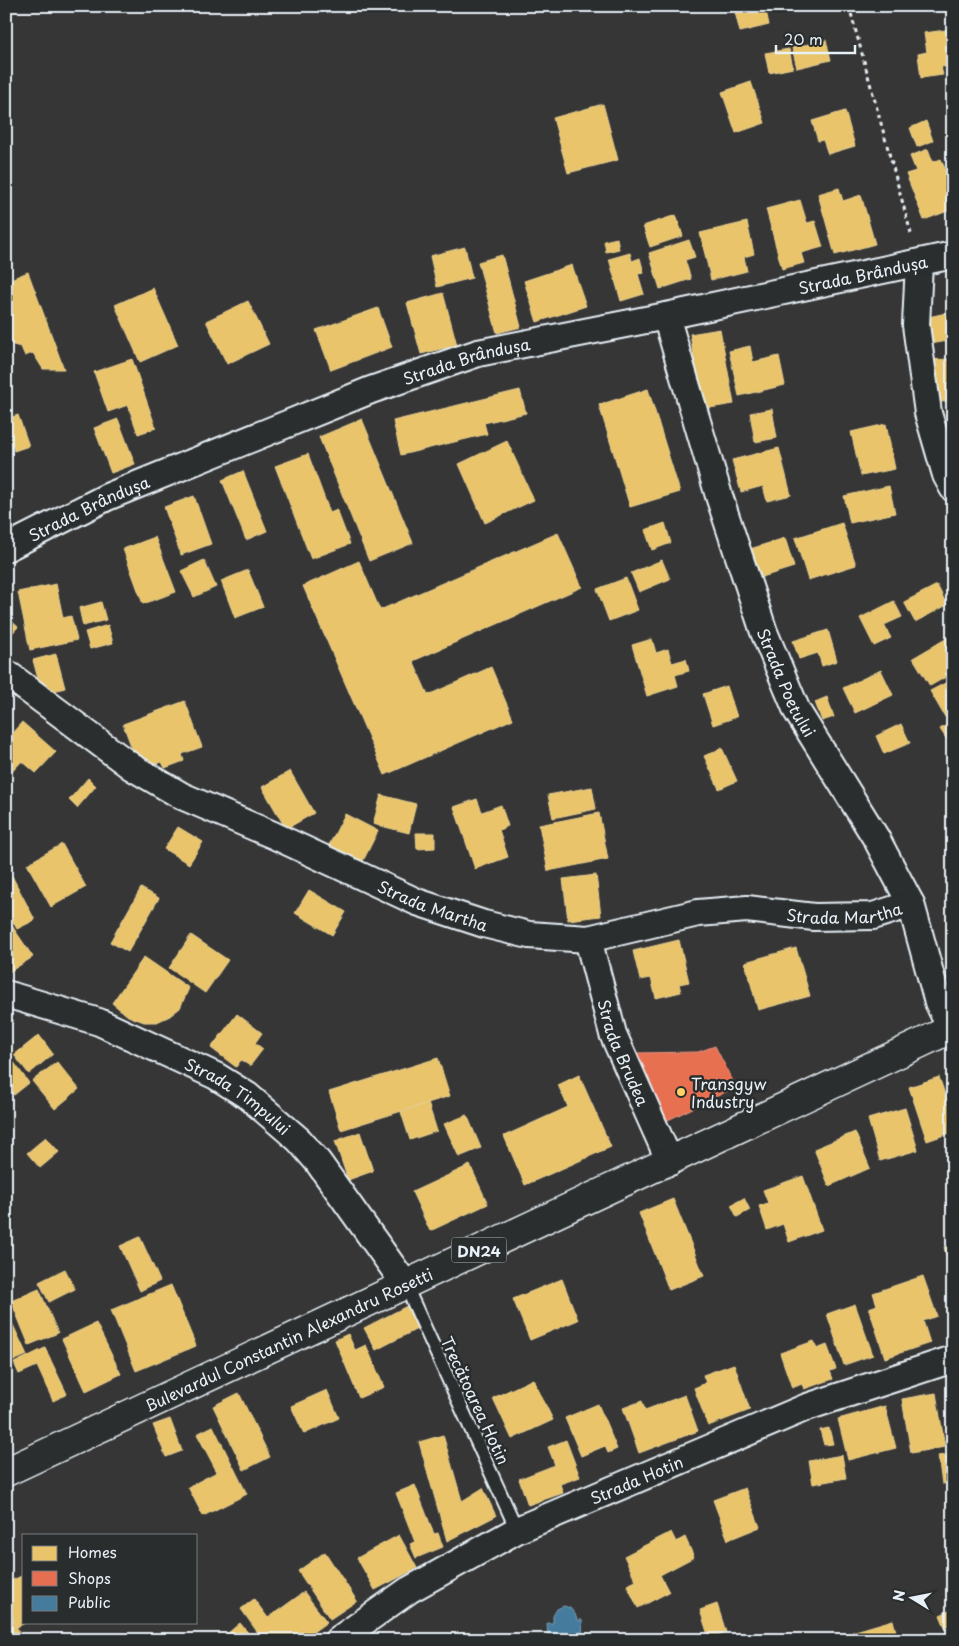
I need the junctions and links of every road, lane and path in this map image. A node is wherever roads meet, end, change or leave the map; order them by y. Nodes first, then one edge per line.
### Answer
1 (849, 6) edge
2 (953, 255) edge
3 (919, 263) junction
4 (666, 316) junction
5 (953, 488) edge
6 (6, 548) edge
7 (6, 673) edge
8 (911, 904) junction
9 (588, 939) junction
10 (6, 994) edge
11 (952, 1028) edge
12 (670, 1162) junction
13 (405, 1284) junction
14 (953, 1359) edge
15 (6, 1472) edge
16 (517, 1530) junction
17 (338, 1640) edge

1 - 3 path
2 - 3 street, Strada Brândușa
3 - 4 street, Strada Brândușa
3 - 5 street
4 - 6 street, Strada Brândușa
4 - 8 street, Strada Poetului
7 - 9 street, Strada Martha
8 - 9 street, Strada Martha
8 - 11 street, Strada Poetului
9 - 12 street, Strada Brudea
10 - 13 street, Strada Timpului
11 - 12 main road, Bulevardul Constantin Alexandru Rosetti / DN24
12 - 13 main road, Bulevardul Constantin Alexandru Rosetti / DN24
13 - 15 main road, Bulevardul Constantin Alexandru Rosetti / DN24
13 - 16 lane, Trecătoarea Hotin
14 - 16 street, Strada Hotin
16 - 17 street, Strada Hotin

